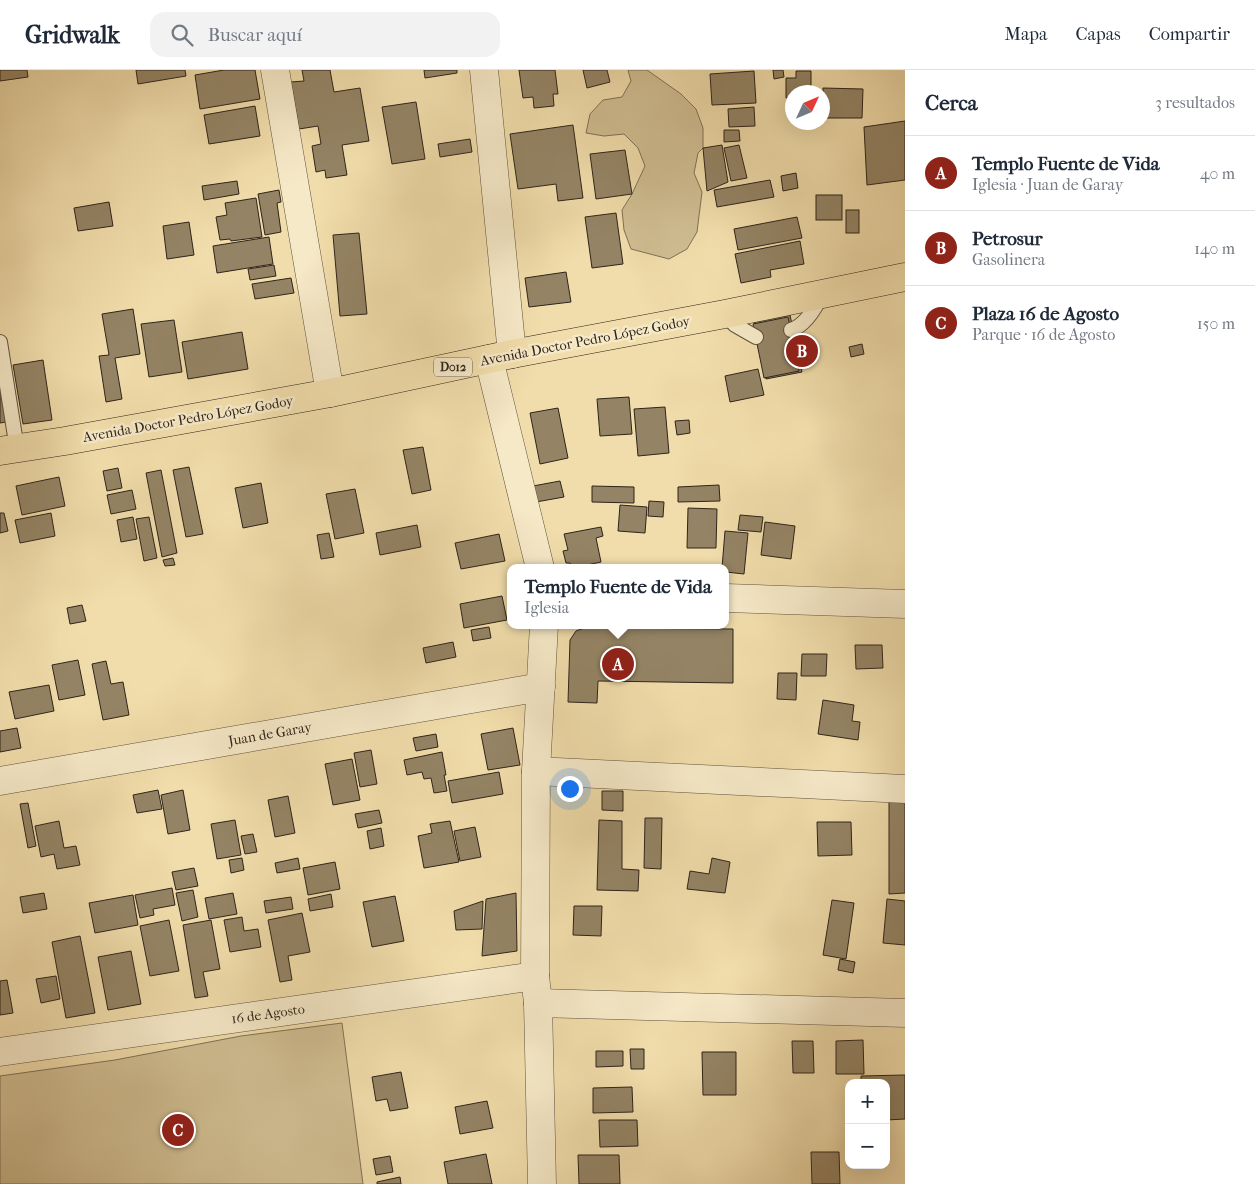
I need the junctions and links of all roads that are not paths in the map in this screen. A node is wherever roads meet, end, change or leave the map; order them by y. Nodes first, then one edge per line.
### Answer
1 (275, 70) edge
2 (484, 70) edge
3 (905, 277) edge
4 (823, 293) junction
5 (725, 314) junction
6 (791, 330) dead end
7 (756, 337) dead end
8 (0, 342) edge
9 (501, 356) junction
10 (330, 393) junction
11 (8, 450) edge
12 (539, 564) edge
13 (729, 598) edge
14 (905, 604) edge
15 (544, 629) edge
16 (540, 687) junction
17 (536, 771) junction
18 (0, 781) edge
19 (905, 789) edge
20 (535, 976) junction
21 (538, 1003) junction
22 (905, 1013) edge
23 (0, 1052) edge
24 (542, 1184) edge

1 - 10 street
2 - 9 street
3 - 4 main road, Avenida Doctor Pedro López Godoy / D012
4 - 5 main road, Avenida Doctor Pedro López Godoy / D012
4 - 6 lane
5 - 7 lane
5 - 9 main road, Avenida Doctor Pedro López Godoy / D012
8 - 11 lane
9 - 10 main road, Avenida Doctor Pedro López Godoy / D012
9 - 12 street
10 - 11 main road, Avenida Doctor Pedro López Godoy / D012
13 - 14 street
15 - 16 street
16 - 17 street
16 - 18 street, Juan de Garay
17 - 19 street
17 - 20 street
20 - 21 street
20 - 23 street, 16 de Agosto
21 - 22 street
21 - 24 street

